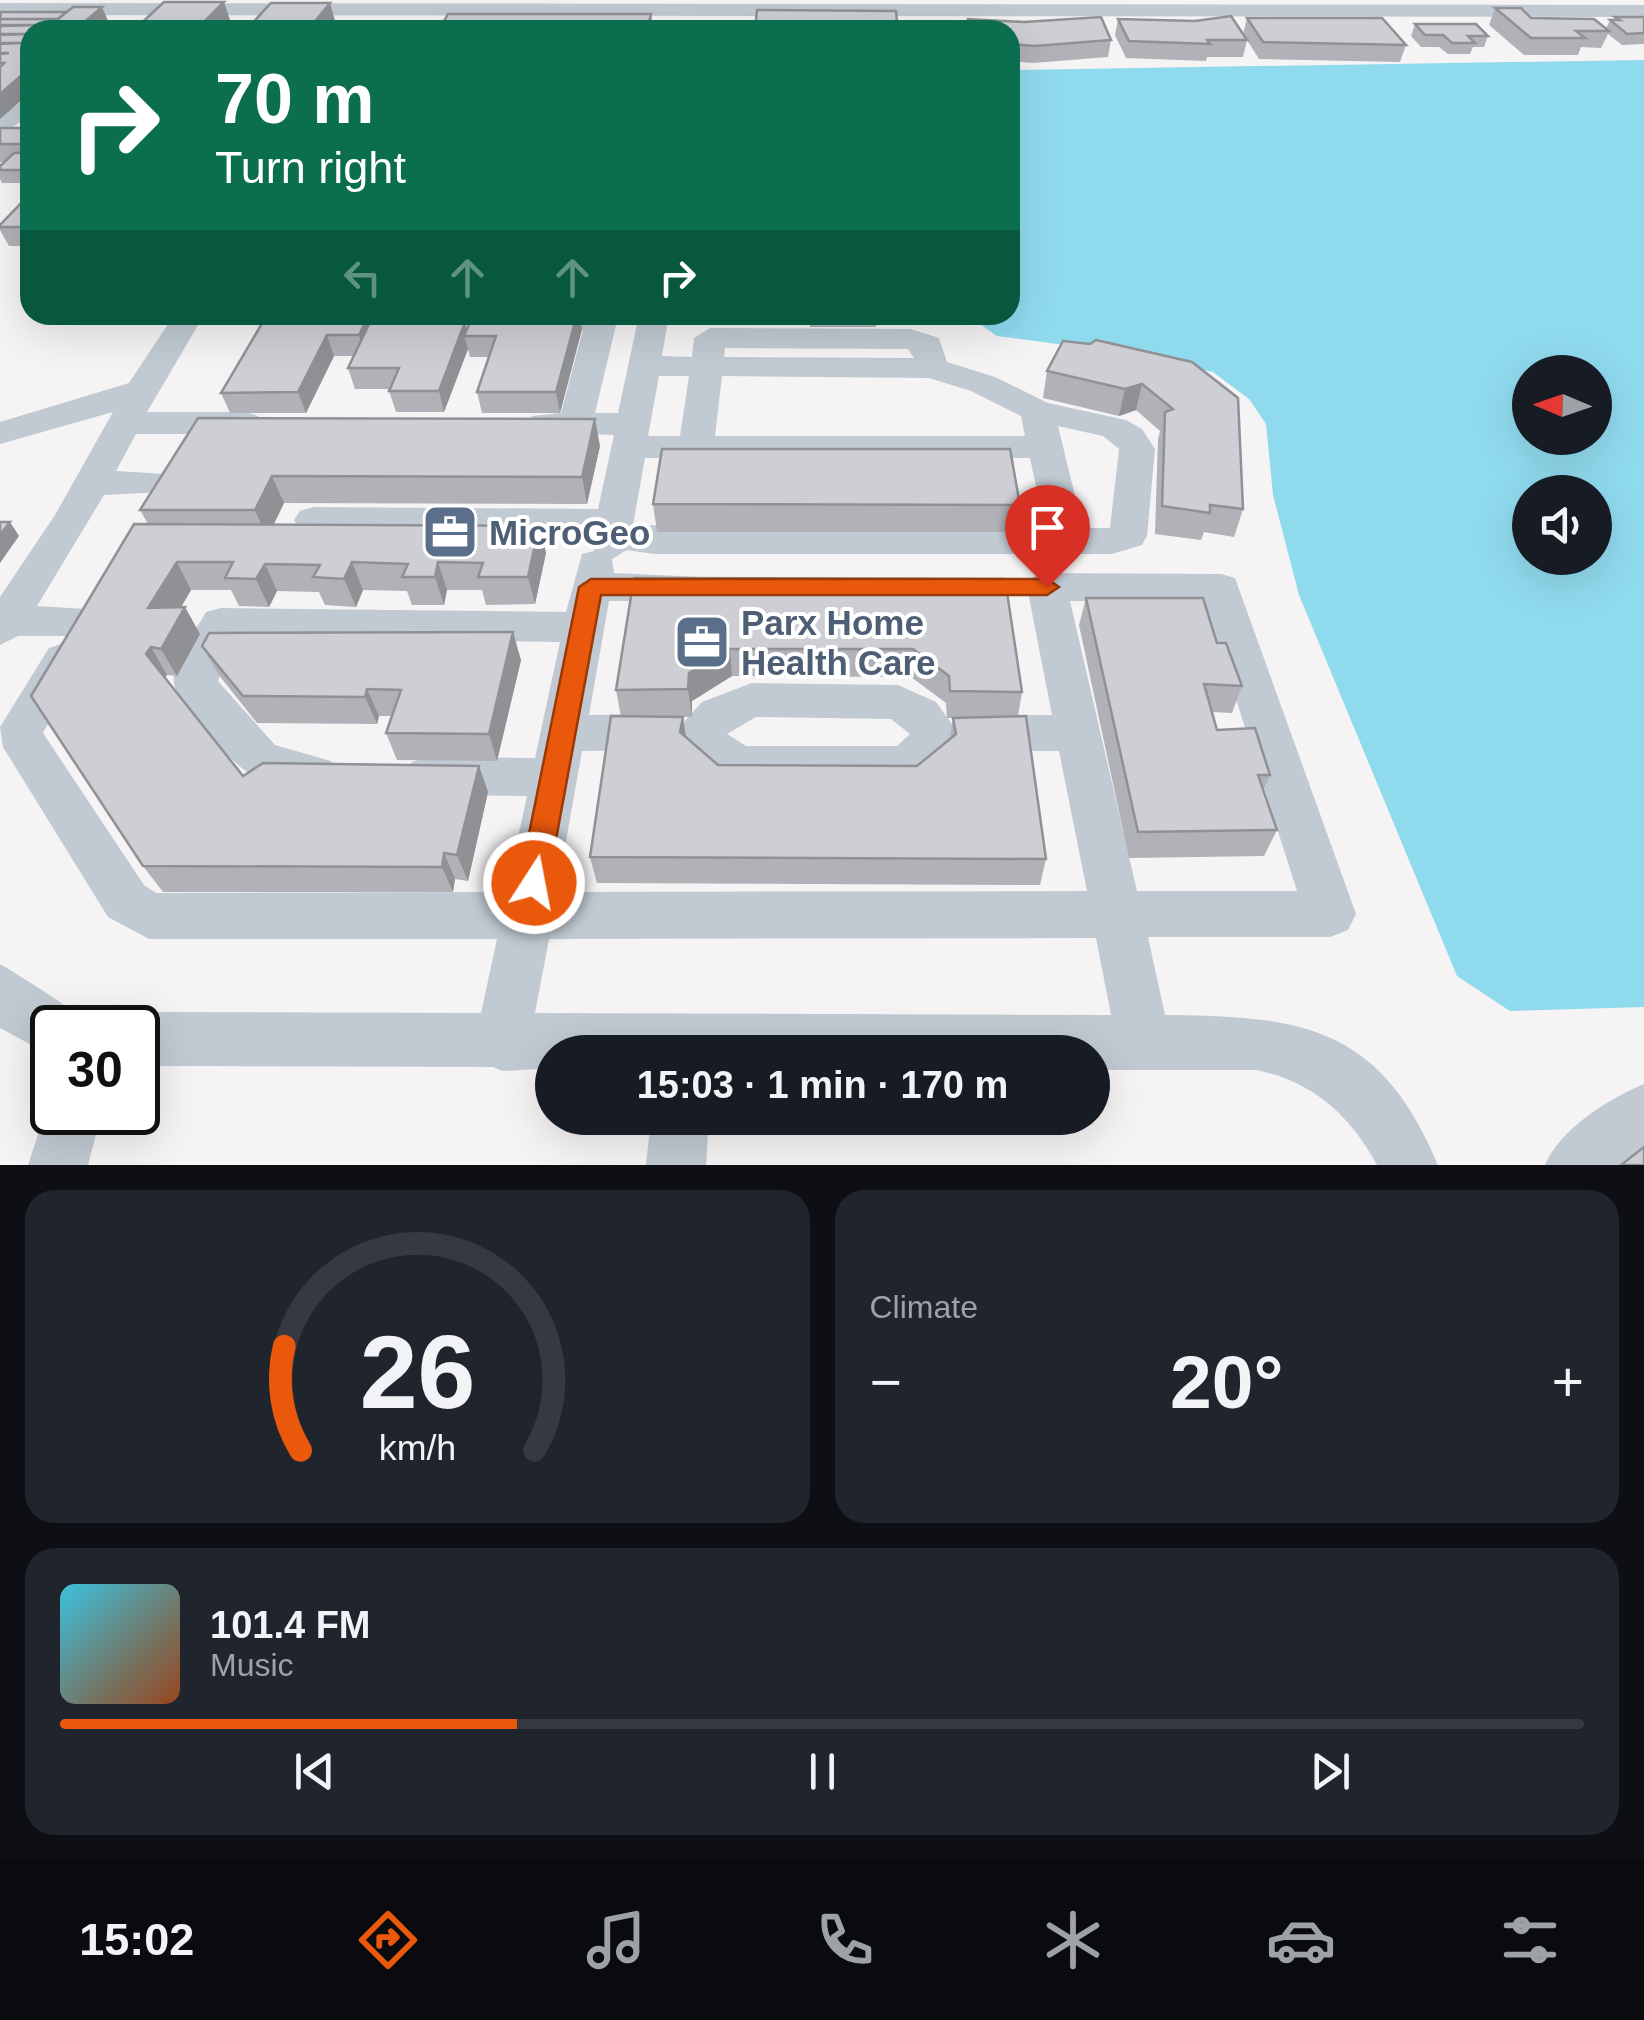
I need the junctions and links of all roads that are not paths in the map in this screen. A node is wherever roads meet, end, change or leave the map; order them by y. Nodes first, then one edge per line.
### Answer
1 (218, 5) edge
2 (955, 5) edge
3 (9, 9) edge
4 (135, 10) junction
5 (176, 10) junction
6 (250, 10) junction
7 (279, 10) junction
8 (354, 10) junction
9 (401, 10) junction
10 (1644, 10) edge
11 (124, 20) edge
12 (166, 20) edge
13 (240, 20) edge
14 (270, 20) edge
15 (346, 20) edge
16 (394, 20) edge
17 (709, 20) edge
18 (0, 23) edge
19 (1020, 28) edge
20 (20, 112) edge
21 (0, 130) edge
22 (183, 325) edge
23 (599, 325) edge
24 (652, 325) edge
25 (782, 327) edge
26 (710, 340) edge
27 (644, 366) junction
28 (932, 368) junction
29 (144, 389) junction
30 (228, 389) edge
31 (1036, 411) junction
32 (125, 423) junction
33 (207, 423) junction
34 (280, 423) edge
35 (516, 424) edge
36 (576, 424) junction
37 (0, 433) edge
38 (631, 435) junction
39 (696, 447) junction
40 (1045, 448) junction
41 (93, 482) junction
42 (170, 483) junction
43 (150, 516) edge
44 (312, 520) edge
45 (1067, 542) junction
46 (601, 564) junction
47 (730, 587) edge
48 (3, 626) edge
49 (700, 732) junction
50 (936, 733) junction
51 (1077, 733) junction
52 (558, 755) junction
53 (1118, 915) junction
54 (527, 918) junction
55 (0, 990) edge
56 (30, 1017) edge
57 (160, 1039) edge
58 (1110, 1043) edge
59 (1144, 1043) junction
60 (502, 1044) junction
61 (535, 1045) edge
62 (1644, 1113) edge
63 (66, 1135) edge
64 (679, 1135) edge
65 (58, 1165) edge
66 (676, 1165) edge
67 (1408, 1165) edge
68 (1575, 1165) edge

1 - 5 street
1 - 6 street
2 - 17 street
3 - 4 street
3 - 18 street
4 - 5 street
4 - 11 street
5 - 12 street
6 - 7 street
6 - 13 street
7 - 8 street
7 - 14 street
8 - 9 street
8 - 15 street
9 - 16 street
9 - 17 street
10 - 19 street
20 - 21 street
22 - 29 street
23 - 36 street
24 - 27 street
25 - 26 street
25 - 28 street
26 - 27 street
26 - 28 street
26 - 39 street
27 - 38 street
28 - 31 street
29 - 32 street
29 - 37 street
30 - 33 street
31 - 40 street
31 - 45 street
32 - 33 street
32 - 41 street
33 - 34 street
33 - 42 street
35 - 36 street
36 - 38 street
38 - 39 street
38 - 46 street
39 - 40 street
40 - 45 street
41 - 42 street
41 - 48 street
42 - 43 street
44 - 46 street
45 - 46 street
46 - 47 street
46 - 52 street
46 - 52 street
48 - 54 street
49 - 50 street
49 - 50 street
49 - 52 street
50 - 51 street
51 - 53 street
51 - 53 street
52 - 54 street
53 - 54 street
53 - 59 street
54 - 60 street
55 - 56 street
57 - 60 street
58 - 59 street
59 - 67 street
60 - 61 street
62 - 68 street
63 - 65 street
64 - 66 street

